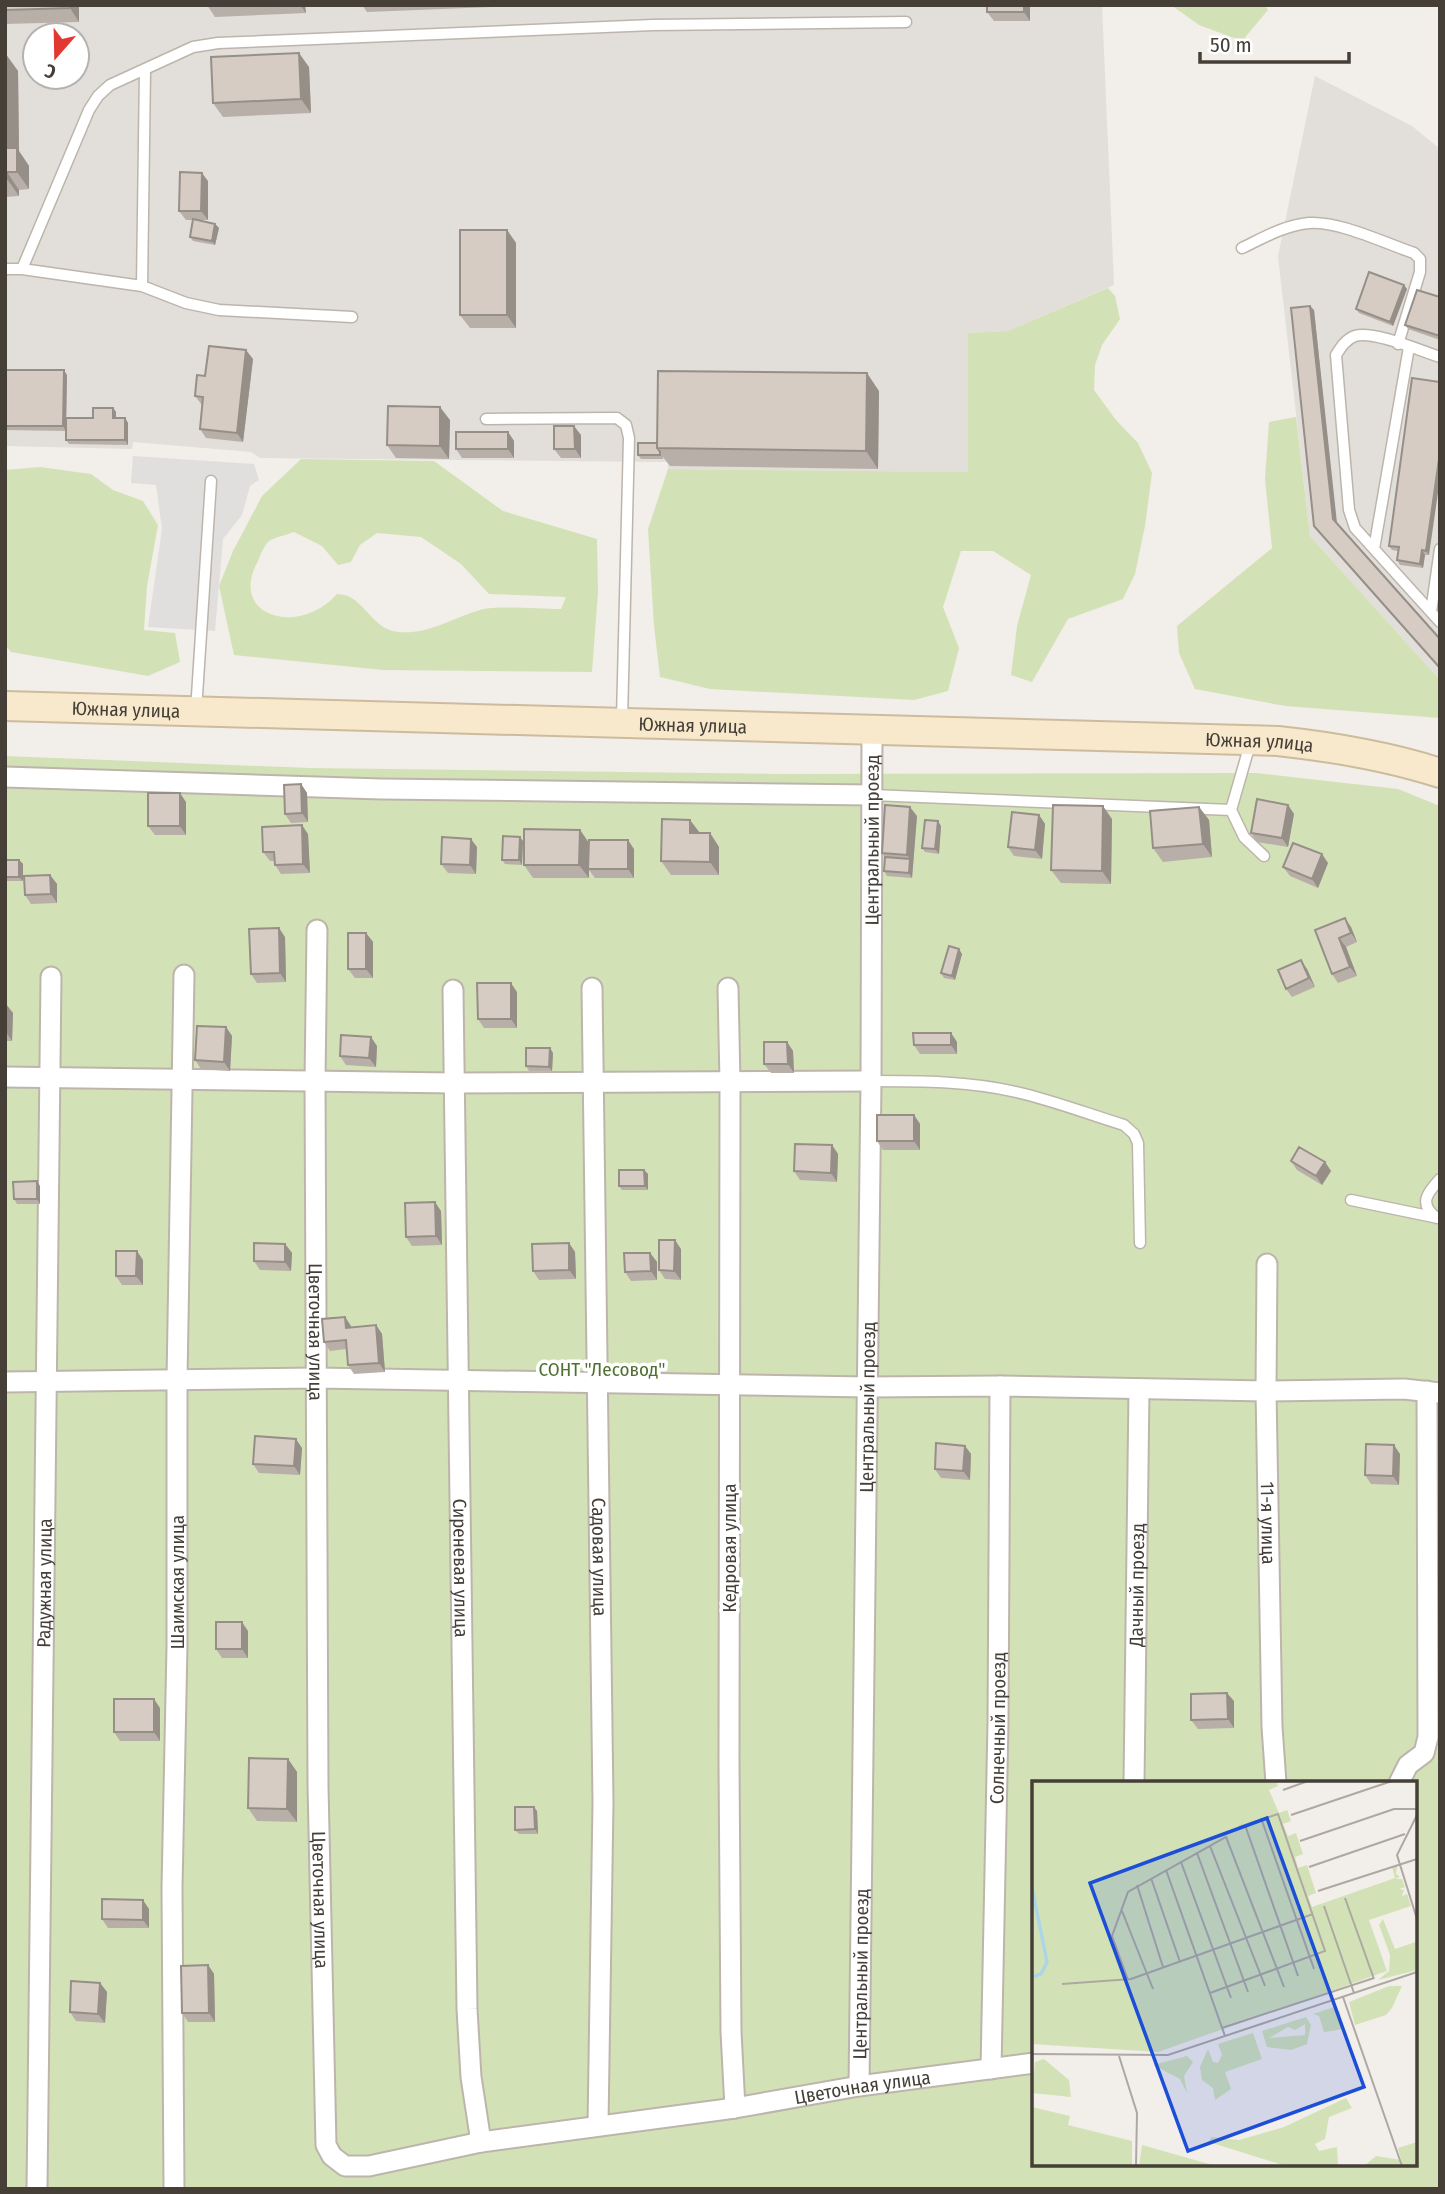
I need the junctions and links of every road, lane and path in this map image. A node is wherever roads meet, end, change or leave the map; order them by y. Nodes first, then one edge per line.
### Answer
1 (906, 22) dead end
2 (145, 69) junction
3 (1242, 248) dead end
4 (5, 269) edge
5 (22, 269) junction
6 (142, 286) junction
7 (352, 317) dead end
8 (1398, 344) junction
9 (1409, 347) junction
10 (1440, 357) edge
11 (486, 419) dead end
12 (211, 481) dead end
13 (1440, 549) edge
14 (1374, 550) junction
15 (1431, 612) junction
16 (1440, 622) edge
17 (5, 706) edge
18 (196, 712) junction
19 (622, 722) junction
20 (872, 729) junction
21 (1251, 740) junction
22 (1440, 773) edge
23 (5, 778) edge
24 (872, 795) junction
25 (1231, 810) junction
26 (1264, 856) dead end
27 (317, 930) dead end
28 (184, 975) dead end
29 (51, 977) dead end
30 (592, 988) dead end
31 (728, 988) dead end
32 (453, 990) dead end
33 (5, 1077) edge
34 (50, 1077) junction
35 (182, 1079) junction
36 (315, 1081) junction
37 (730, 1081) junction
38 (871, 1081) junction
39 (454, 1083) junction
40 (592, 1084) junction
41 (1440, 1179) edge
42 (1351, 1200) dead end
43 (1439, 1218) edge
44 (1140, 1243) dead end
45 (1267, 1264) dead end
46 (317, 1378) junction
47 (177, 1379) junction
48 (47, 1381) junction
49 (457, 1381) junction
50 (5, 1382) edge
51 (597, 1383) junction
52 (729, 1385) junction
53 (1000, 1386) junction
54 (867, 1387) junction
55 (1139, 1389) junction
56 (1266, 1391) junction
57 (1433, 1392) edge
58 (1134, 1781) edge
59 (1276, 1781) edge
60 (1400, 1781) edge
61 (1032, 2063) edge
62 (991, 2069) junction
63 (859, 2086) junction
64 (735, 2108) junction
65 (598, 2126) junction
66 (481, 2143) junction
67 (37, 2189) edge
68 (174, 2189) edge

1 - 2 lane
2 - 5 lane
2 - 6 lane
3 - 8 lane
4 - 5 lane
5 - 6 lane
6 - 7 lane
8 - 9 lane
8 - 14 lane
9 - 10 lane
9 - 14 lane
11 - 19 lane
12 - 18 lane
13 - 15 lane
14 - 15 lane
15 - 16 lane
17 - 18 main road, Южная улица
18 - 19 main road, Южная улица
19 - 20 main road, Южная улица
20 - 21 main road, Южная улица
20 - 24 street, Центральный проезд
21 - 22 main road, Южная улица
21 - 25 lane
23 - 24 street
24 - 25 lane
24 - 38 street, Центральный проезд
25 - 26 lane
27 - 36 street, Цветочная улица
28 - 35 street, Шаимская улица
29 - 34 street, Радужная улица
30 - 40 street, Садовая улица
31 - 37 street, Кедровая улица
32 - 39 street, Сиреневая улица
33 - 34 street
34 - 35 street
34 - 48 street, Радужная улица
35 - 36 street
35 - 47 street, Шаимская улица
36 - 39 street
36 - 46 street, Цветочная улица
37 - 38 street
37 - 40 street
37 - 52 street, Кедровая улица
38 - 44 lane
38 - 54 street, Центральный проезд
39 - 40 street
39 - 49 street, Сиреневая улица
40 - 51 street, Садовая улица
41 - 43 lane
42 - 43 lane
45 - 56 street, 11-я улица
46 - 47 street
46 - 49 street
46 - 66 street, Цветочная улица
47 - 48 street
47 - 68 street, Шаимская улица
48 - 50 street
48 - 67 street, Радужная улица
49 - 51 street
49 - 66 street, Сиреневая улица
51 - 52 street
51 - 65 street, Садовая улица
52 - 54 street
52 - 64 street, Кедровая улица
53 - 54 street
53 - 55 street
53 - 62 street, Солнечный проезд
54 - 63 street, Центральный проезд
55 - 56 street
55 - 58 street, Дачный проезд
56 - 57 street
56 - 59 street, 11-я улица
57 - 60 street
61 - 62 street, Цветочная улица
62 - 63 street, Цветочная улица
63 - 64 street, Цветочная улица
64 - 65 street, Цветочная улица
65 - 66 street, Цветочная улица

